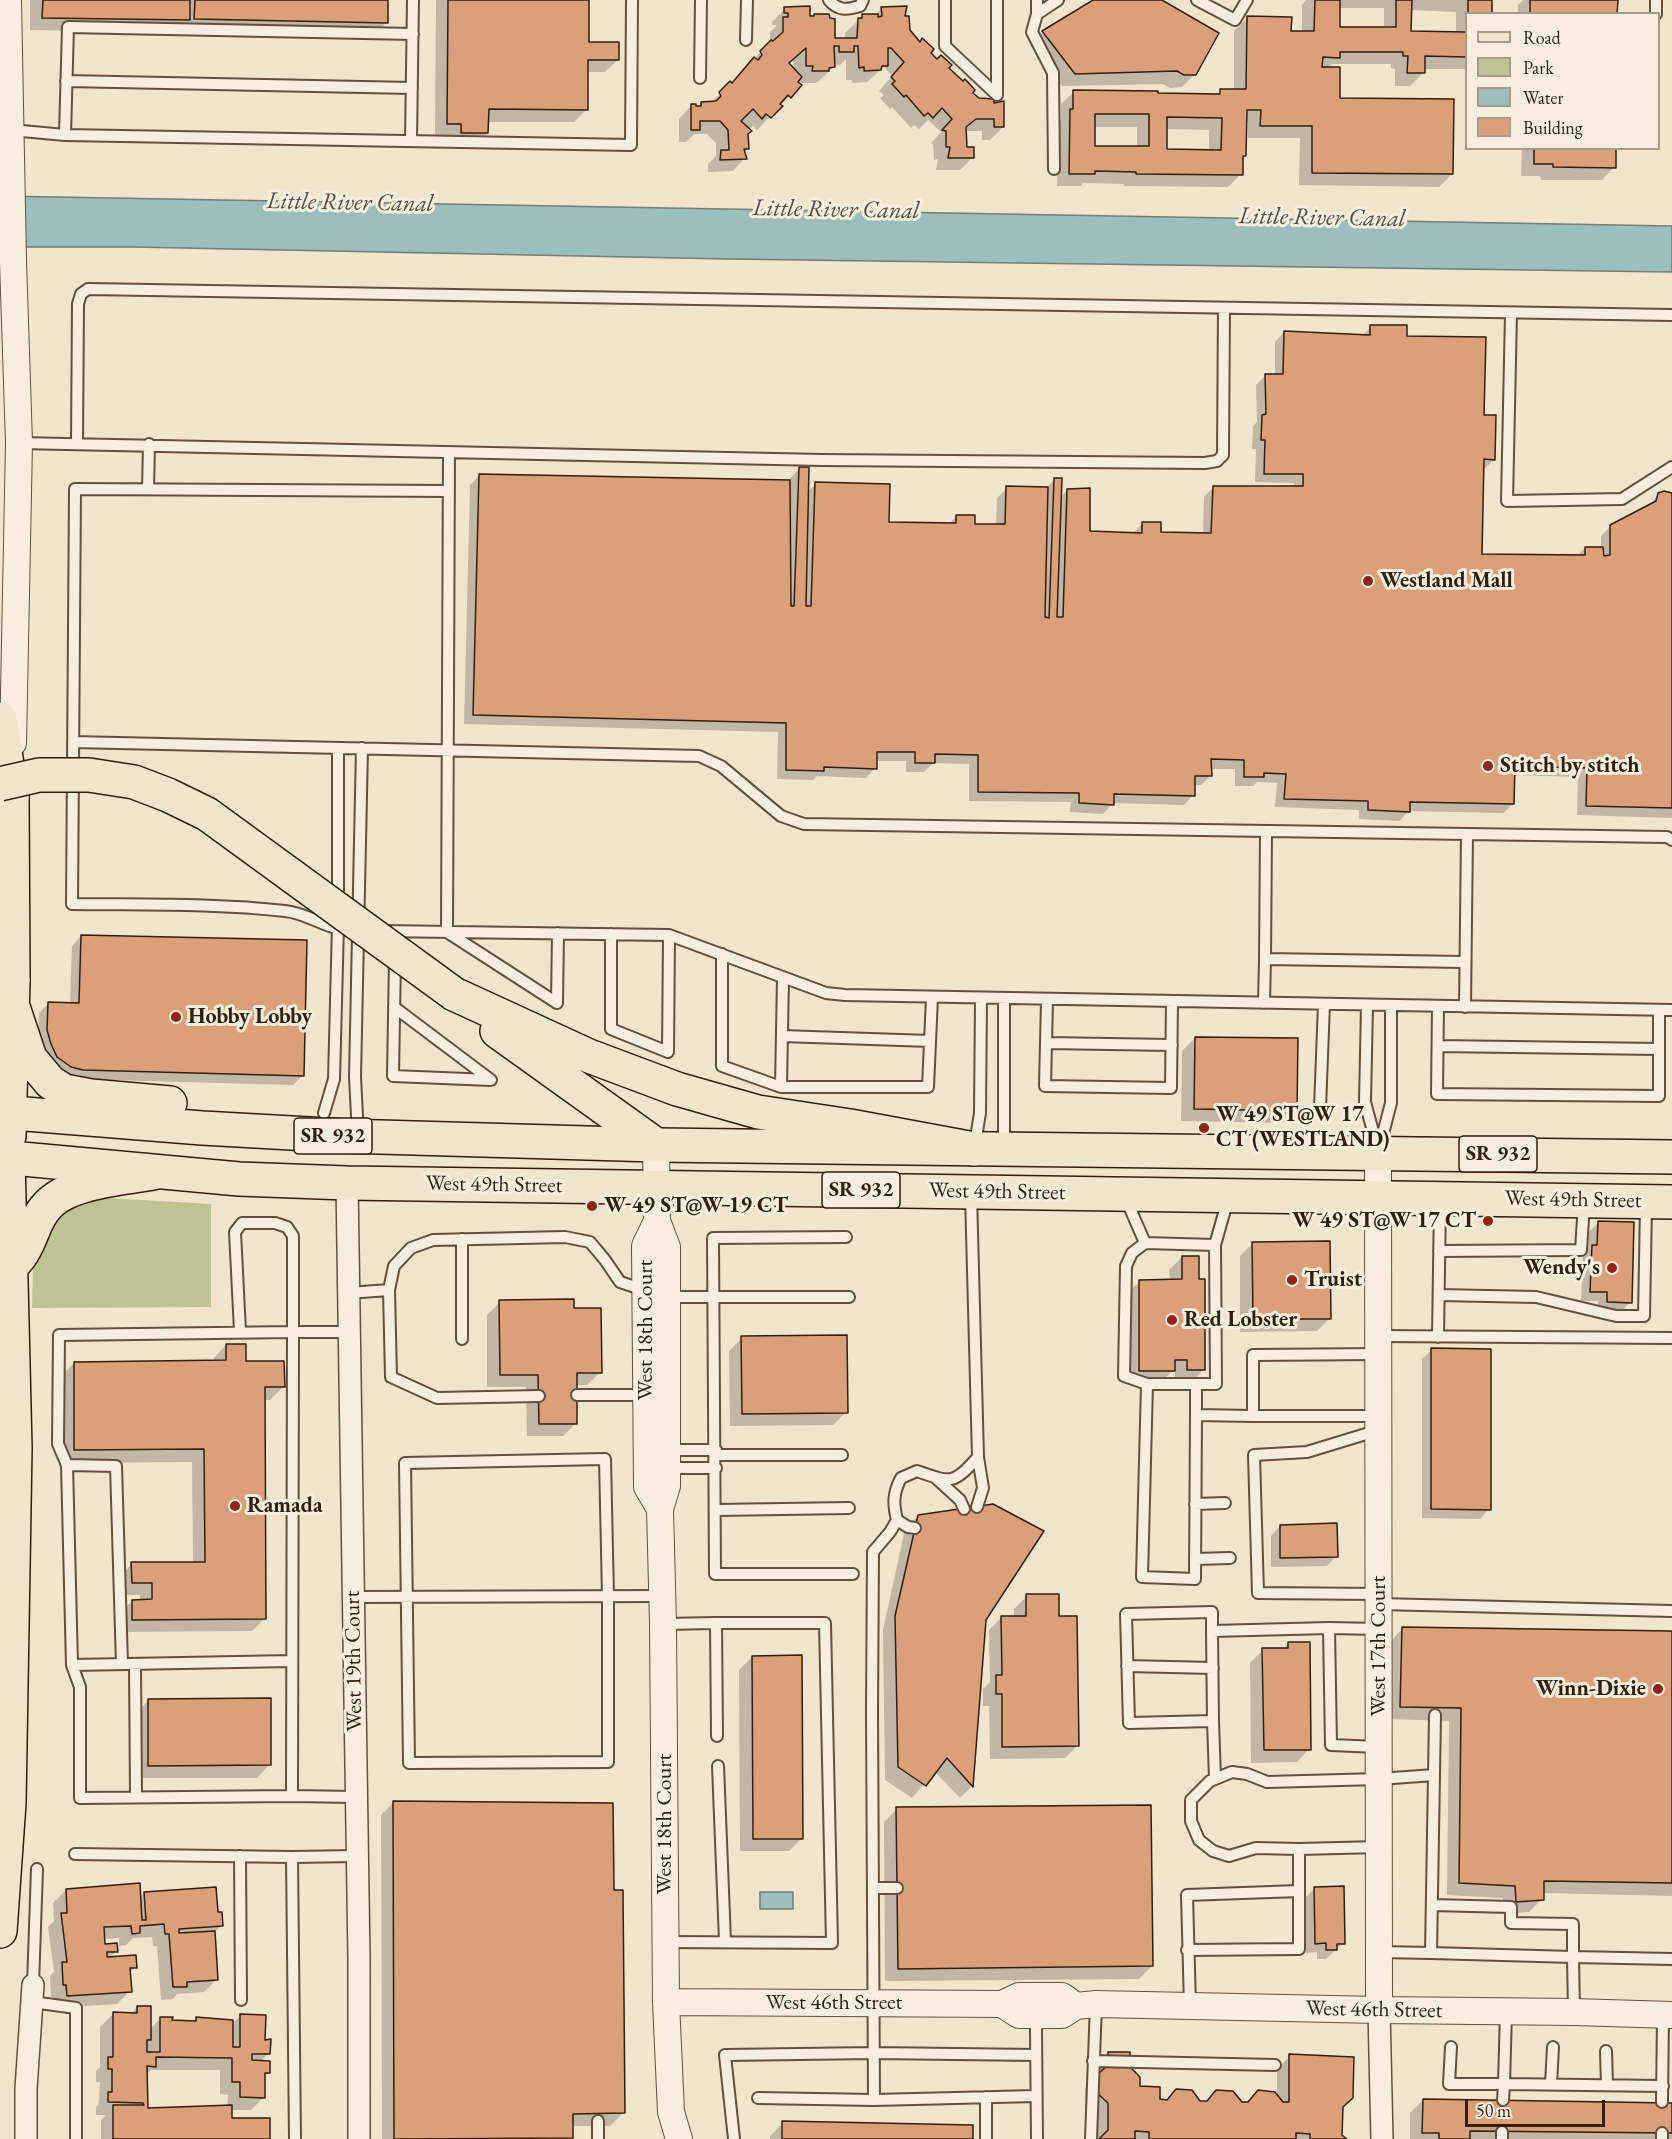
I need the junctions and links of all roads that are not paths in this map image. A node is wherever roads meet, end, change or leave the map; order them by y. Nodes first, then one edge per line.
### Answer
1 (8, 0) edge
2 (413, 0) edge
3 (632, 0) edge
4 (701, 0) edge
5 (747, 0) edge
6 (829, 0) edge
7 (863, 0) edge
8 (945, 0) edge
9 (997, 0) edge
10 (1037, 0) edge
11 (1058, 0) edge
12 (1197, 0) edge
13 (1247, 0) edge
14 (1037, 14) junction
15 (413, 34) junction
16 (746, 40) dead end
17 (700, 78) dead end
18 (66, 81) junction
19 (412, 87) junction
20 (11, 130) junction
21 (65, 135) junction
22 (411, 141) junction
23 (1054, 169) dead end
24 (1224, 308) junction
25 (1511, 313) junction
26 (1672, 315) edge
27 (19, 443) junction
28 (77, 443) junction
29 (149, 444) junction
30 (449, 452) junction
31 (1672, 466) edge
32 (148, 489) junction
33 (449, 491) junction
34 (0, 719) edge
35 (73, 742) junction
36 (338, 748) junction
37 (362, 748) junction
38 (446, 750) junction
39 (6, 790) edge
40 (1266, 831) junction
41 (1467, 834) junction
42 (1672, 840) edge
43 (338, 930) junction
44 (357, 930) junction
45 (396, 931) junction
46 (447, 932) junction
47 (558, 933) junction
48 (611, 934) junction
49 (669, 935) junction
50 (722, 954) junction
51 (1265, 959) junction
52 (1465, 962) junction
53 (783, 977) junction
54 (8, 994) edge
55 (454, 994) junction
56 (932, 997) junction
57 (981, 998) junction
58 (1004, 999) junction
59 (1047, 1000) junction
60 (1172, 1002) junction
61 (1264, 1003) junction
62 (1324, 1004) junction
63 (1367, 1005) junction
64 (1391, 1005) junction
65 (1438, 1006) junction
66 (1465, 1006) junction
67 (394, 1007) junction
68 (1659, 1010) junction
69 (1672, 1010) edge
70 (782, 1036) junction
71 (930, 1041) junction
72 (1046, 1043) junction
73 (1172, 1045) junction
74 (1438, 1046) junction
75 (1659, 1049) junction
76 (781, 1087) junction
77 (1320, 1108) dead end
78 (5, 1113) edge
79 (324, 1113) junction
80 (357, 1116) junction
81 (559, 1143) junction
82 (656, 1145) junction
83 (989, 1149) junction
84 (1378, 1152) junction
85 (1672, 1157) edge
86 (4, 1158) edge
87 (153, 1173) junction
88 (346, 1183) junction
89 (657, 1188) junction
90 (971, 1191) junction
91 (1124, 1193) junction
92 (1228, 1196) junction
93 (1378, 1197) junction
94 (1440, 1198) junction
95 (1584, 1201) junction
96 (1659, 1202) edge
97 (846, 1237) dead end
98 (462, 1239) junction
99 (1145, 1243) junction
100 (1215, 1245) junction
101 (1439, 1251) junction
102 (10, 1268) junction
103 (389, 1290) junction
104 (656, 1292) junction
105 (348, 1293) junction
106 (1439, 1295) junction
107 (714, 1297) junction
108 (849, 1297) dead end
109 (240, 1332) junction
110 (293, 1332) junction
111 (349, 1332) junction
112 (1438, 1337) junction
113 (1672, 1338) edge
114 (462, 1339) dead end
115 (1378, 1346) junction
116 (1147, 1384) junction
117 (1196, 1384) junction
118 (577, 1395) dead end
119 (656, 1395) junction
120 (538, 1396) dead end
121 (1196, 1415) junction
122 (1253, 1416) junction
123 (1379, 1423) junction
124 (716, 1452) junction
125 (842, 1455) dead end
126 (978, 1457) junction
127 (667, 1459) junction
128 (67, 1465) junction
129 (716, 1468) junction
130 (937, 1479) junction
131 (1225, 1503) dead end
132 (1195, 1504) junction
133 (977, 1507) dead end
134 (849, 1508) dead end
135 (660, 1509) junction
136 (964, 1509) dead end
137 (716, 1510) junction
138 (897, 1520) junction
139 (915, 1528) dead end
140 (1195, 1558) junction
141 (1230, 1558) dead end
142 (853, 1574) dead end
143 (608, 1596) junction
144 (663, 1596) junction
145 (353, 1597) junction
146 (408, 1597) junction
147 (1379, 1599) junction
148 (1672, 1611) edge
149 (716, 1623) junction
150 (663, 1624) junction
151 (1329, 1628) junction
152 (1379, 1629) junction
153 (1212, 1630) junction
154 (292, 1661) junction
155 (122, 1664) junction
156 (135, 1664) junction
157 (72, 1665) junction
158 (1127, 1666) junction
159 (1213, 1668) junction
160 (1435, 1715) dead end
161 (1214, 1721) junction
162 (717, 1736) dead end
163 (1379, 1747) junction
164 (718, 1766) dead end
165 (1434, 1775) junction
166 (1215, 1779) junction
167 (1379, 1779) junction
168 (292, 1796) junction
169 (136, 1797) junction
170 (356, 1797) junction
171 (1379, 1847) junction
172 (1299, 1849) junction
173 (75, 1854) dead end
174 (240, 1856) junction
175 (357, 1856) junction
176 (292, 1857) junction
177 (37, 1869) dead end
178 (874, 1888) junction
179 (897, 1888) dead end
180 (1299, 1891) junction
181 (1432, 1905) junction
182 (0, 1931) edge
183 (725, 1941) junction
184 (666, 1942) junction
185 (1187, 1950) junction
186 (1379, 1952) junction
187 (1431, 1953) junction
188 (1573, 1957) junction
189 (1672, 1959) edge
190 (32, 1993) junction
191 (241, 2000) dead end
192 (666, 2002) junction
193 (874, 2003) junction
194 (1002, 2004) junction
195 (1086, 2005) junction
196 (1190, 2006) junction
197 (1379, 2010) junction
198 (1506, 2012) junction
199 (1574, 2012) junction
200 (1038, 2015) junction
201 (1667, 2015) edge
202 (1451, 2047) dead end
203 (1553, 2047) dead end
204 (1606, 2051) dead end
205 (874, 2053) junction
206 (1036, 2055) junction
207 (1093, 2061) junction
208 (1275, 2065) dead end
209 (1504, 2084) junction
210 (1551, 2084) junction
211 (1607, 2085) junction
212 (1662, 2086) junction
213 (1036, 2096) junction
214 (986, 2097) junction
215 (759, 2098) dead end
216 (874, 2100) junction
217 (1503, 2100) dead end
218 (1662, 2102) dead end
219 (598, 2121) dead end
220 (26, 2139) edge
221 (76, 2139) edge
222 (295, 2139) edge
223 (359, 2139) edge
224 (598, 2139) edge
225 (679, 2139) edge
226 (734, 2139) edge
227 (986, 2139) edge
228 (1037, 2139) edge
229 (1091, 2139) edge
230 (1382, 2139) edge

1 - 20 street
2 - 15 lane
3 - 22 lane
4 - 17 lane
5 - 16 lane
6 - 7 lane
8 - 9 lane
10 - 14 lane
11 - 14 lane
12 - 13 lane
14 - 23 lane
15 - 18 lane
15 - 19 lane
18 - 19 lane
18 - 21 lane
19 - 22 lane
20 - 21 lane
20 - 27 street
21 - 22 lane
24 - 25 lane
24 - 28 lane
24 - 30 lane
25 - 26 lane
25 - 31 lane
27 - 28 lane
27 - 39 street
28 - 29 lane
29 - 30 lane
29 - 32 lane
30 - 33 lane
32 - 33 lane
32 - 35 lane
33 - 38 lane
34 - 39 main road
35 - 36 lane
35 - 43 lane
36 - 37 lane
36 - 43 lane
37 - 38 lane
37 - 44 lane
38 - 40 lane
38 - 46 lane
39 - 54 main road
39 - 55 main road, bridge
40 - 41 lane
40 - 51 lane
41 - 42 lane
41 - 52 lane
43 - 44 lane
43 - 79 lane
44 - 45 lane
44 - 80 lane
45 - 46 lane
45 - 67 lane
46 - 47 lane
46 - 47 lane
47 - 48 lane
48 - 49 lane
48 - 49 lane
49 - 50 lane
50 - 53 lane
50 - 76 lane
51 - 52 lane
51 - 61 lane
52 - 66 lane
53 - 56 lane
53 - 70 lane
54 - 78 main road
54 - 79 main road
55 - 82 main road
55 - 83 main road
56 - 57 lane
56 - 71 lane
57 - 58 lane
57 - 83 lane
58 - 59 lane
58 - 83 lane
59 - 60 lane
59 - 72 lane
60 - 61 lane
60 - 73 lane
61 - 62 lane
62 - 63 lane
62 - 77 lane
63 - 64 lane
63 - 84 lane
64 - 65 lane
64 - 84 lane
65 - 66 lane
65 - 74 lane
66 - 68 lane
67 - 67 lane
68 - 69 lane
68 - 75 lane
70 - 71 lane
70 - 76 lane
71 - 76 lane
72 - 73 lane
72 - 73 lane
74 - 75 lane
74 - 75 lane
78 - 81 main road, West 49th Street / SR 932
78 - 86 main road
79 - 80 main road
80 - 81 main road
81 - 82 main road, West 49th Street / SR 932
82 - 83 main road, West 49th Street / SR 932
82 - 89 street, West 18th Court
83 - 84 main road, West 49th Street / SR 932
84 - 85 main road, West 49th Street / SR 932
84 - 93 street, West 17th Court
86 - 87 main road, West 49th Street / SR 932
86 - 102 main road
87 - 88 main road, West 49th Street / SR 932
87 - 102 main road
88 - 89 main road, West 49th Street / SR 932
88 - 105 street, West 19th Court
89 - 90 main road, West 49th Street / SR 932
89 - 104 street, West 18th Court
90 - 91 main road, West 49th Street / SR 932
90 - 126 lane
91 - 92 main road, West 49th Street / SR 932
91 - 99 lane
92 - 93 main road, West 49th Street / SR 932
92 - 100 lane
93 - 94 main road, West 49th Street / SR 932
93 - 115 street, West 17th Court
94 - 95 main road, West 49th Street / SR 932
94 - 101 lane
95 - 96 main road, West 49th Street / SR 932
95 - 101 lane
96 - 106 lane
97 - 107 lane
98 - 103 lane
98 - 104 lane
98 - 114 lane
99 - 100 lane
99 - 116 lane
100 - 117 lane
101 - 106 lane
102 - 182 main road
103 - 105 lane
103 - 120 lane
104 - 107 lane
104 - 119 street, West 18th Court
105 - 111 street, West 19th Court
106 - 112 lane
107 - 108 lane
107 - 124 lane
109 - 110 lane
109 - 110 lane
109 - 128 lane
110 - 111 lane
110 - 154 lane
111 - 145 street, West 19th Court
112 - 113 lane
112 - 115 lane
115 - 122 lane
115 - 123 street, West 17th Court
116 - 117 lane
116 - 140 lane
117 - 121 lane
118 - 119 lane
119 - 127 street, West 18th Court
119 - 135 street, West 18th Court
121 - 122 lane
121 - 132 lane
122 - 123 lane
123 - 147 street, West 17th Court
123 - 147 lane
124 - 125 lane
124 - 127 lane
124 - 129 lane
126 - 130 lane
126 - 133 lane
127 - 129 lane
127 - 135 street, West 18th Court
128 - 155 lane
128 - 157 lane
129 - 137 lane
130 - 136 lane
130 - 138 lane
131 - 132 lane
132 - 140 lane
134 - 137 lane
135 - 144 street, West 18th Court
137 - 142 lane
138 - 139 lane
138 - 178 lane
140 - 141 lane
143 - 144 lane
143 - 146 lane
143 - 146 lane
143 - 146 lane
144 - 150 street, West 18th Court
145 - 146 lane
145 - 170 street, West 19th Court
147 - 148 lane
147 - 152 street, West 17th Court
149 - 150 lane
149 - 162 lane
149 - 183 lane
150 - 184 street, West 18th Court
151 - 152 lane
151 - 153 lane
151 - 163 lane
152 - 163 street, West 17th Court
153 - 158 lane
153 - 159 lane
154 - 156 lane
154 - 168 lane
155 - 156 lane
155 - 157 lane
156 - 169 lane
157 - 169 lane
158 - 159 lane
158 - 161 lane
159 - 161 lane
160 - 165 lane
161 - 166 lane
163 - 167 street, West 17th Court
164 - 183 lane
165 - 167 lane
165 - 181 lane
166 - 167 lane
166 - 172 lane
167 - 171 street, West 17th Court
168 - 169 lane
168 - 170 lane
170 - 175 street, West 19th Court
171 - 172 lane
171 - 186 street, West 17th Court
172 - 180 lane
173 - 174 lane
174 - 176 lane
174 - 191 lane
175 - 176 lane
175 - 223 street, West 19th Court
176 - 222 lane
177 - 190 lane
178 - 179 lane
178 - 193 lane
180 - 185 lane
180 - 185 lane
181 - 187 lane
181 - 188 lane
183 - 184 lane
184 - 192 street, West 18th Court
185 - 196 lane
186 - 187 lane
186 - 197 street, West 17th Court
187 - 188 lane
188 - 189 lane
188 - 199 lane
190 - 220 street
190 - 221 lane
192 - 193 street, West 46th Street
192 - 225 street, West 18th Court
193 - 194 street, West 46th Street
193 - 205 lane
194 - 195 street, West 46th Street
194 - 200 street, West 46th Street
195 - 196 street, West 46th Street
195 - 200 street, West 46th Street
195 - 207 lane
196 - 197 street, West 46th Street
197 - 198 street, West 46th Street
197 - 230 street, West 17th Court
198 - 199 street, West 46th Street
198 - 209 lane
199 - 201 street, West 46th Street
200 - 206 lane
201 - 212 lane
202 - 209 lane
203 - 210 lane
204 - 211 lane
205 - 206 lane
205 - 216 lane
205 - 226 lane
206 - 213 lane
207 - 208 lane
207 - 229 lane
209 - 210 lane
209 - 217 lane
210 - 211 lane
211 - 212 lane
212 - 218 lane
213 - 214 lane
213 - 228 lane
214 - 216 lane
214 - 227 lane
215 - 216 lane
219 - 224 lane

